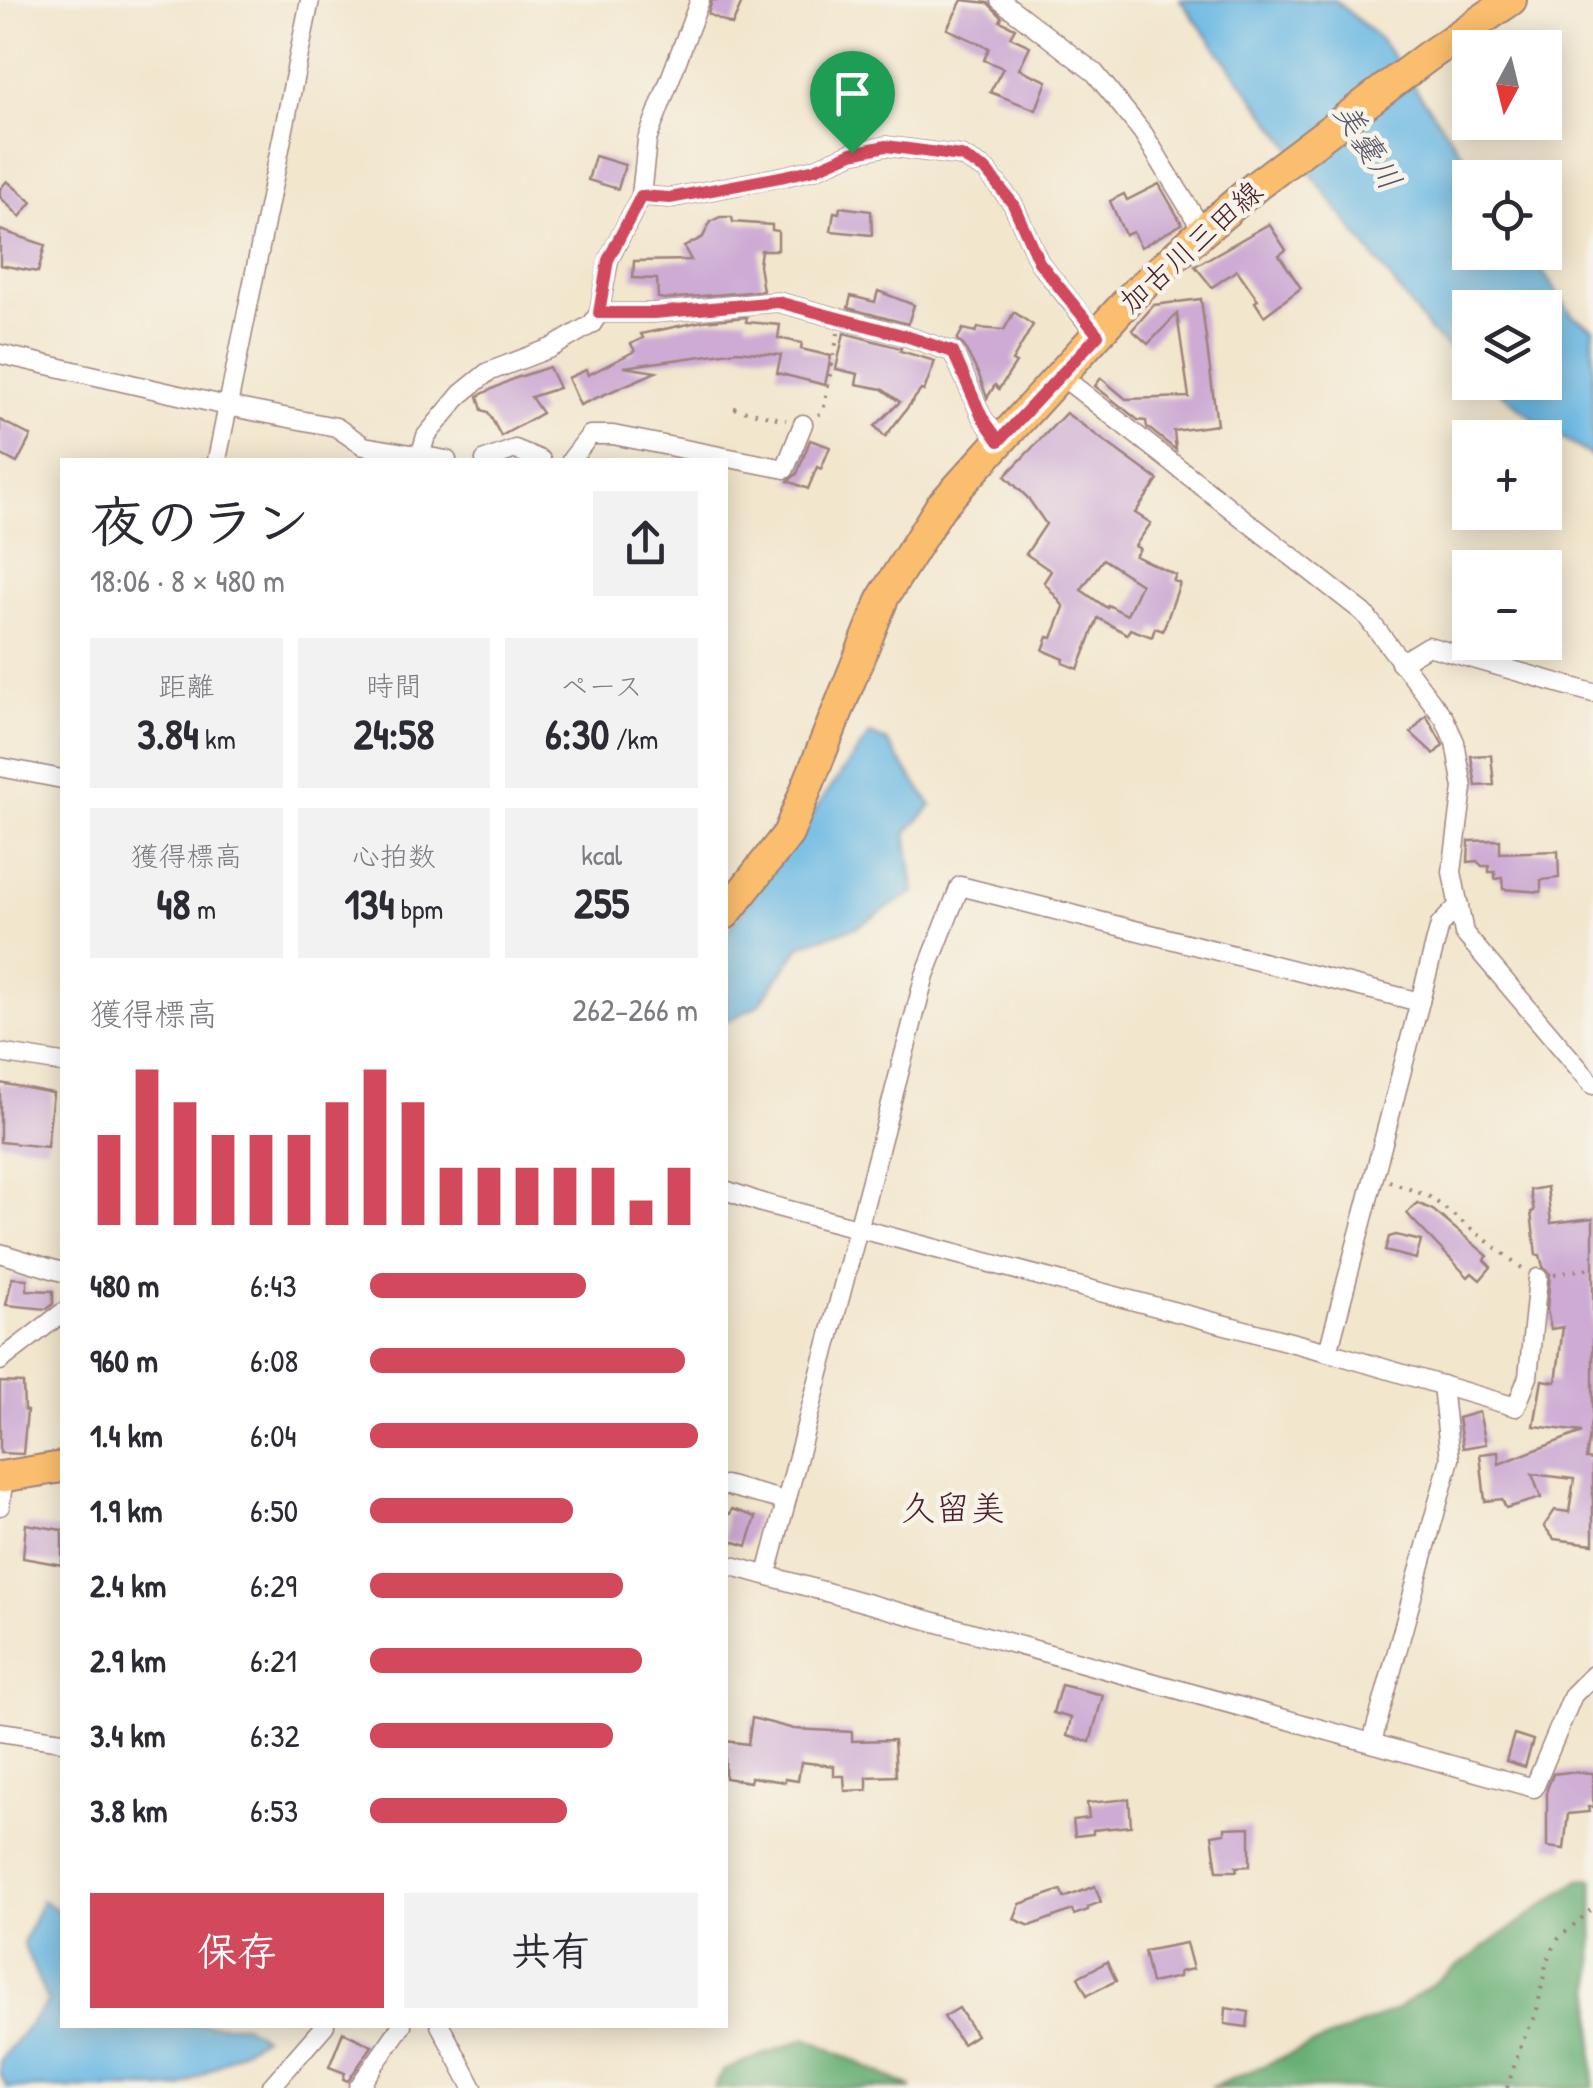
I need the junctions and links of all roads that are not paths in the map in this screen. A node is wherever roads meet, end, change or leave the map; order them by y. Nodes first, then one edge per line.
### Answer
1 (310, 0) edge
2 (700, 0) edge
3 (1000, 0) edge
4 (1511, 0) edge
5 (641, 196) junction
6 (1203, 231) junction
7 (599, 313) junction
8 (1098, 335) junction
9 (0, 354) edge
10 (1060, 375) junction
11 (227, 406) junction
12 (803, 424) road end
13 (999, 441) junction
14 (420, 456) junction
15 (217, 458) edge
16 (434, 458) edge
17 (491, 458) edge
18 (536, 458) edge
19 (573, 458) edge
20 (1400, 663) junction
21 (1593, 693) edge
22 (0, 767) edge
23 (60, 778) edge
24 (1458, 905) junction
25 (728, 910) edge
26 (1420, 1002) junction
27 (0, 1053) edge
28 (60, 1063) edge
29 (1593, 1084) edge
30 (728, 1191) edge
31 (860, 1227) junction
32 (0, 1253) edge
33 (60, 1271) edge
34 (1538, 1278) road end
35 (60, 1315) edge
36 (1328, 1352) junction
37 (0, 1361) edge
38 (1442, 1385) junction
39 (60, 1468) edge
40 (728, 1486) edge
41 (1, 1487) edge
42 (785, 1501) junction
43 (728, 1565) edge
44 (767, 1574) junction
45 (1593, 1675) edge
46 (0, 1732) edge
47 (60, 1741) edge
48 (1372, 1742) junction
49 (322, 2028) edge
50 (400, 2028) edge
51 (442, 2028) edge
52 (270, 2088) edge
53 (358, 2088) edge
54 (473, 2088) edge

1 - 11 street
2 - 5 street
3 - 6 street
4 - 6 main road, 加古川三田線
5 - 7 street
5 - 8 street
6 - 8 main road, 加古川三田線
7 - 13 street
7 - 14 street
8 - 10 main road, 加古川三田線
9 - 11 street
10 - 13 main road, 加古川三田線
10 - 20 street
11 - 14 street
11 - 15 street
12 - 19 street
13 - 25 main road, 加古川三田線
14 - 16 street
17 - 18 street
20 - 21 street
20 - 24 street
22 - 23 street
24 - 26 street
24 - 29 street
26 - 31 street
26 - 36 street
27 - 28 street
30 - 31 street
31 - 36 street
31 - 42 street
32 - 33 street
34 - 38 street
35 - 37 street
36 - 38 street
38 - 48 street
39 - 41 main road
40 - 42 street
42 - 44 street
43 - 44 street
44 - 48 street
45 - 48 street
46 - 47 street
49 - 52 street
50 - 53 street
51 - 54 street

